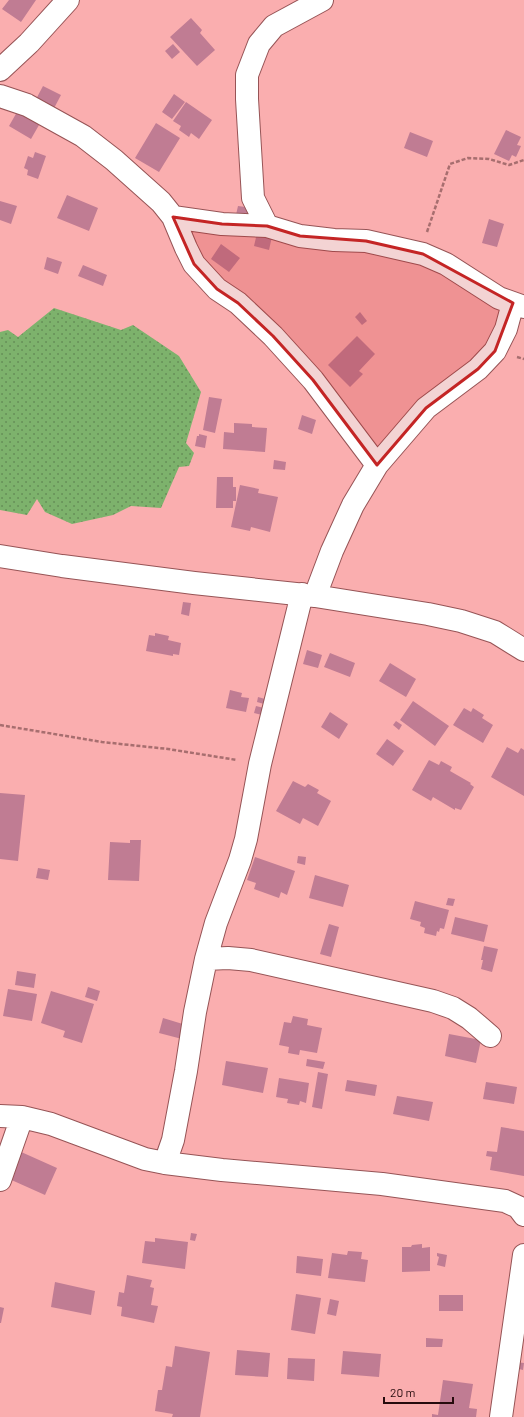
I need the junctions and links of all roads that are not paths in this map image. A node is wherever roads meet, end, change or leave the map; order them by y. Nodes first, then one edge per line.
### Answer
1 (68, 0) edge
2 (322, 0) edge
3 (0, 70) edge
4 (0, 96) edge
5 (173, 218) junction
6 (268, 226) junction
7 (519, 305) edge
8 (377, 465) junction
9 (0, 556) edge
10 (308, 595) junction
11 (524, 650) edge
12 (206, 959) junction
13 (490, 1036) dead end
14 (0, 1116) edge
15 (22, 1117) junction
16 (166, 1163) junction
17 (0, 1180) edge
18 (524, 1215) edge
19 (524, 1261) edge
20 (501, 1417) edge

1 - 3 street
2 - 6 street
4 - 5 street
5 - 6 street
5 - 8 street
6 - 7 street
7 - 8 street
8 - 10 street
9 - 10 street
10 - 11 street
10 - 12 street
12 - 13 street
12 - 16 street
14 - 15 street
15 - 16 street
15 - 17 street
16 - 18 street
19 - 20 street

